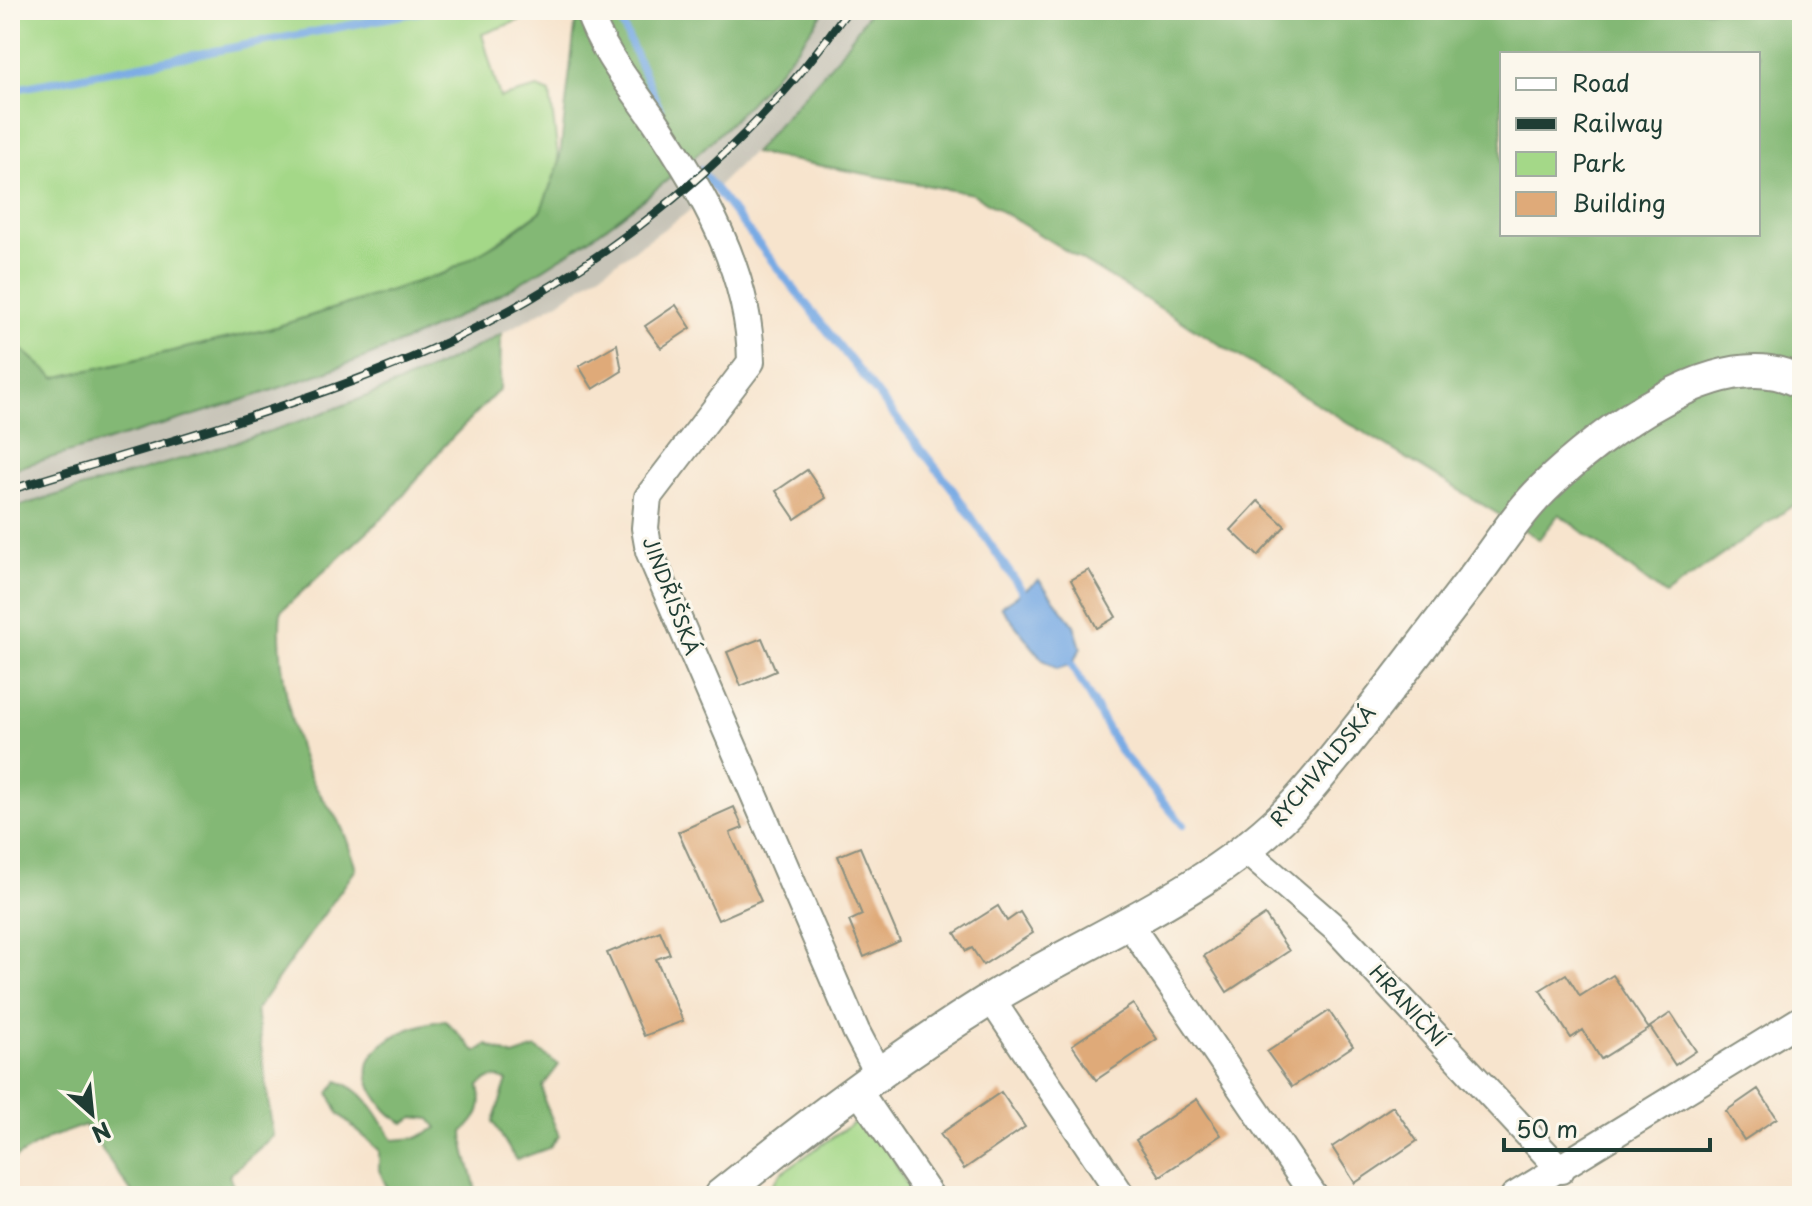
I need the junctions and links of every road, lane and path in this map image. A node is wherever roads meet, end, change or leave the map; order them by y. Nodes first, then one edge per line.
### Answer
1 (588, 10) edge
2 (1802, 383) edge
3 (1246, 851) junction
4 (1128, 922) junction
5 (991, 999) junction
6 (1802, 1019) edge
7 (869, 1084) junction
8 (1561, 1170) junction
9 (732, 1192) edge
10 (930, 1196) edge
11 (1122, 1196) edge
12 (1314, 1196) edge
13 (1514, 1196) edge

1 - 7 street, JINDŘIŠSKÁ
2 - 3 street, RYCHVALDSKÁ
3 - 4 street, RYCHVALDSKÁ
3 - 8 street, HRANIČNÍ
4 - 5 street, RYCHVALDSKÁ
4 - 12 street
5 - 7 street, RYCHVALDSKÁ
5 - 11 street
6 - 8 street
7 - 9 street, RYCHVALDSKÁ
7 - 10 street, JINDŘIŠSKÁ
8 - 13 street

